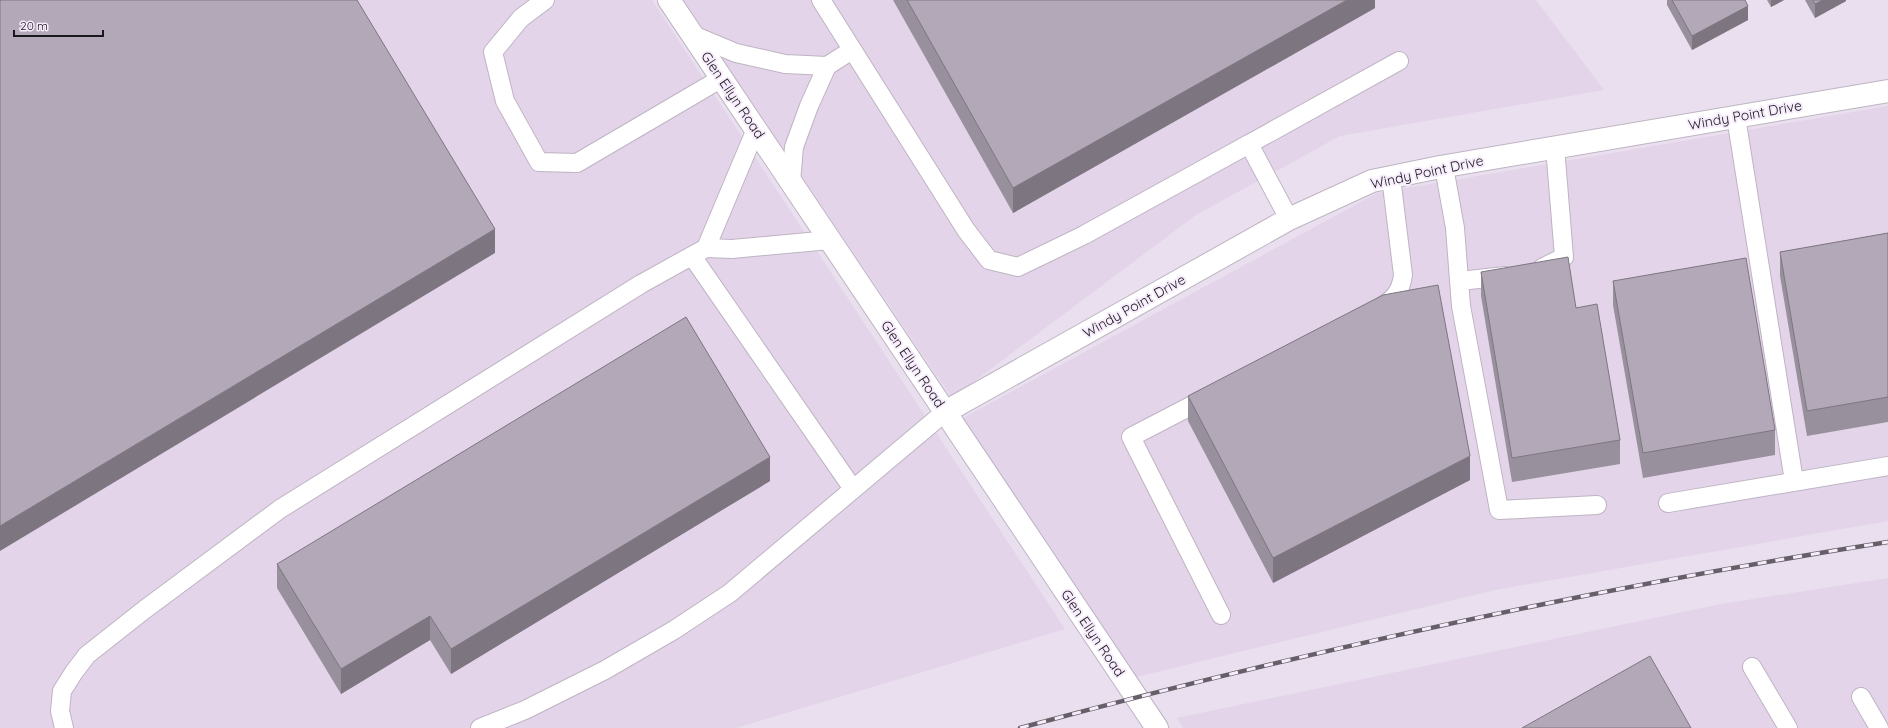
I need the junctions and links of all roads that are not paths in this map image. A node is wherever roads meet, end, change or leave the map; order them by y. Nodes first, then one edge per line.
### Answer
1 (545, 0) edge
2 (669, 0) edge
3 (821, 0) edge
4 (693, 36) junction
5 (852, 50) junction
6 (1399, 61) dead end
7 (827, 66) junction
8 (722, 78) junction
9 (1888, 91) edge
10 (1736, 117) junction
11 (756, 129) junction
12 (1249, 144) junction
13 (1555, 147) junction
14 (1444, 167) junction
15 (1392, 178) junction
16 (791, 182) junction
17 (1289, 219) junction
18 (830, 240) junction
19 (699, 252) junction
20 (1460, 281) junction
21 (1363, 316) edge
22 (1222, 390) edge
23 (945, 412) junction
24 (1888, 466) edge
25 (1794, 481) junction
26 (853, 490) junction
27 (1668, 503) dead end
28 (1597, 505) dead end
29 (1221, 615) dead end
30 (1752, 667) dead end
31 (1861, 697) dead end
32 (64, 728) edge
33 (480, 728) edge
34 (1157, 728) edge
35 (1788, 728) edge
36 (1879, 728) edge

1 - 8 lane
2 - 4 street, Glen Ellyn Road
3 - 5 lane
4 - 7 lane
4 - 8 street, Glen Ellyn Road
5 - 7 lane
5 - 12 lane
6 - 12 lane
7 - 16 lane
8 - 11 street, Glen Ellyn Road
9 - 10 street, Windy Point Drive
10 - 13 street, Windy Point Drive
10 - 25 lane
11 - 16 street, Glen Ellyn Road
11 - 19 lane
12 - 17 lane
13 - 14 street, Windy Point Drive
13 - 20 lane
14 - 15 street, Windy Point Drive
14 - 20 lane
15 - 17 street, Windy Point Drive
15 - 21 lane
16 - 18 street, Glen Ellyn Road
17 - 23 street, Windy Point Drive
18 - 19 lane
18 - 23 street, Glen Ellyn Road
19 - 26 lane
19 - 32 lane
20 - 28 lane
22 - 29 lane
23 - 26 lane
23 - 34 street, Glen Ellyn Road
24 - 25 lane
25 - 27 lane
26 - 33 lane
30 - 35 lane
31 - 36 lane

